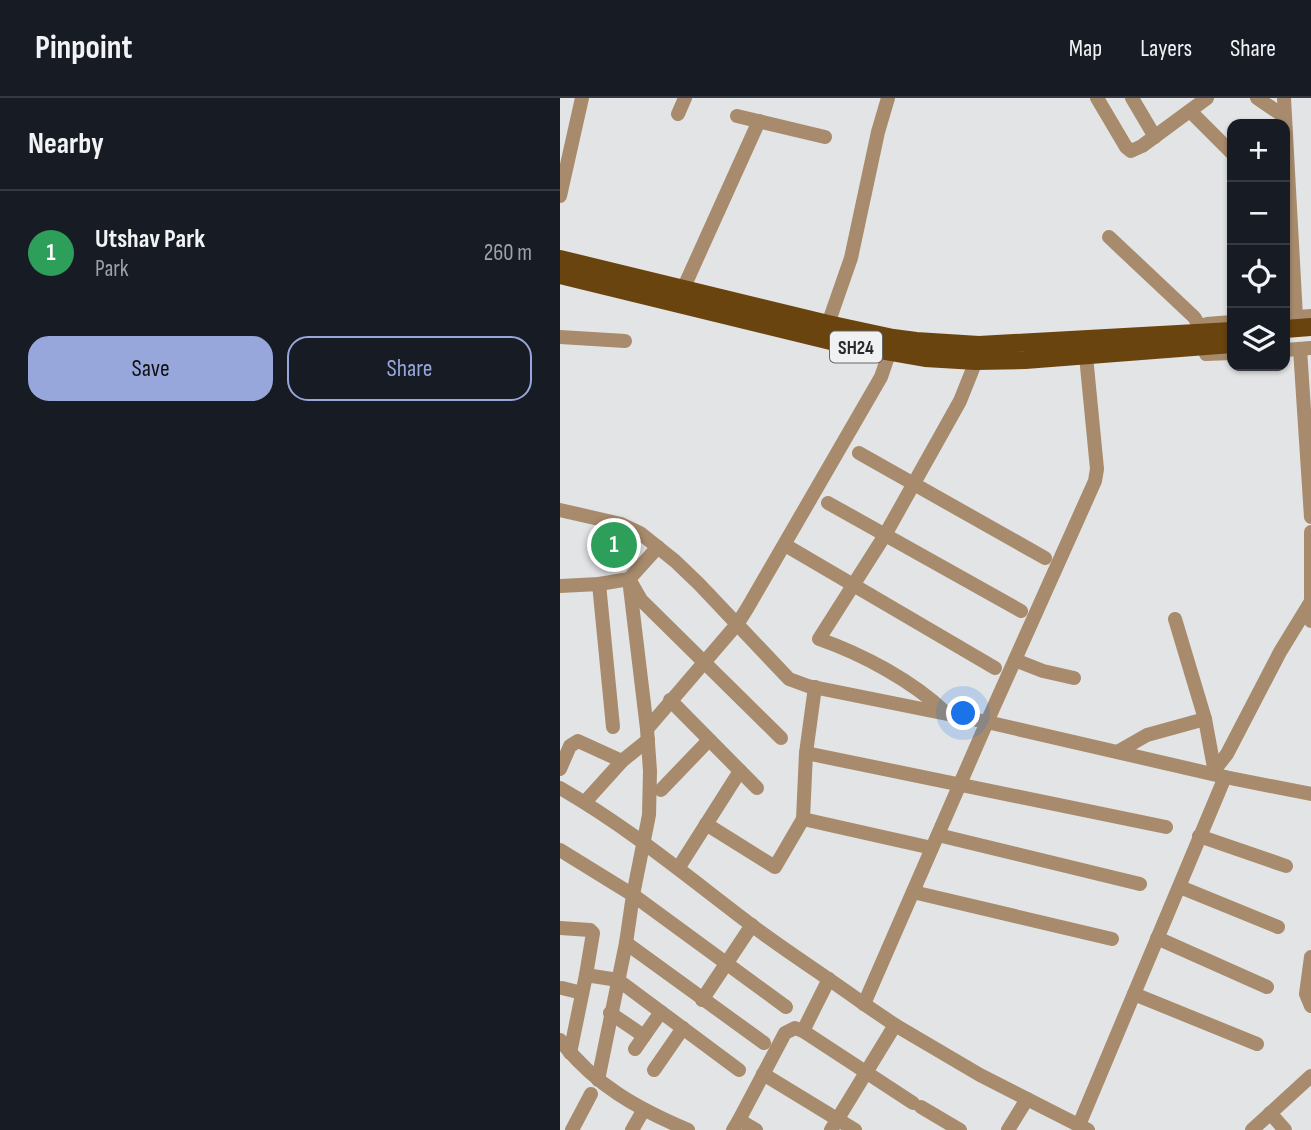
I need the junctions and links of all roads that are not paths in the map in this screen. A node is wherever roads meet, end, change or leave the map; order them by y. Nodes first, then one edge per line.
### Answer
1 (582, 98) edge
2 (685, 98) edge
3 (888, 98) edge
4 (1097, 98) edge
5 (1132, 98) edge
6 (1257, 98) edge
7 (1284, 98) edge
8 (1195, 104) edge
9 (678, 114) dead end
10 (737, 116) dead end
11 (1285, 117) junction
12 (759, 121) junction
13 (1155, 136) junction
14 (825, 137) dead end
15 (1227, 146) edge
16 (1287, 182) edge
17 (560, 196) edge
18 (1109, 237) dead end
19 (1290, 245) edge
20 (560, 258) edge
21 (560, 275) edge
22 (684, 287) junction
23 (1298, 321) edge
24 (828, 324) junction
25 (1227, 324) edge
26 (1227, 332) edge
27 (1197, 335) junction
28 (560, 337) edge
29 (625, 341) dead end
30 (1157, 343) junction
31 (1227, 343) edge
32 (892, 346) junction
33 (1298, 346) edge
34 (1227, 353) edge
35 (1086, 356) junction
36 (976, 361) junction
37 (859, 453) dead end
38 (1308, 457) edge
39 (914, 483) junction
40 (828, 503) dead end
41 (560, 510) edge
42 (1311, 517) edge
43 (1311, 532) edge
44 (885, 535) junction
45 (785, 545) junction
46 (658, 547) junction
47 (1045, 558) dead end
48 (629, 579) junction
49 (1310, 581) edge
50 (599, 584) junction
51 (560, 586) edge
52 (853, 586) junction
53 (1310, 603) edge
54 (1021, 611) dead end
55 (1175, 619) dead end
56 (1311, 621) edge
57 (738, 623) junction
58 (1015, 660) junction
59 (704, 662) junction
60 (995, 668) dead end
61 (1074, 678) dead end
62 (815, 687) junction
63 (670, 700) junction
64 (947, 714) junction
65 (1205, 719) junction
66 (986, 722) junction
67 (613, 727) dead end
68 (648, 734) junction
69 (781, 738) dead end
70 (709, 740) junction
71 (1119, 751) junction
72 (806, 753) junction
73 (622, 761) junction
74 (560, 769) edge
75 (740, 771) junction
76 (1219, 773) junction
77 (961, 784) junction
78 (560, 788) edge
79 (757, 788) dead end
80 (661, 790) dead end
81 (1311, 794) edge
82 (585, 802) junction
83 (803, 819) junction
84 (706, 824) junction
85 (1166, 827) dead end
86 (1199, 836) junction
87 (643, 842) junction
88 (935, 842) junction
89 (560, 850) edge
90 (1286, 866) dead end
91 (679, 867) junction
92 (1140, 884) dead end
93 (1180, 887) junction
94 (913, 892) junction
95 (633, 895) junction
96 (752, 925) junction
97 (1278, 927) dead end
98 (560, 928) edge
99 (1157, 938) junction
100 (1112, 939) dead end
101 (626, 943) junction
102 (1311, 957) edge
103 (726, 962) junction
104 (586, 975) junction
105 (829, 979) junction
106 (618, 981) junction
107 (1267, 987) dead end
108 (561, 988) edge
109 (582, 993) junction
110 (1134, 994) junction
111 (702, 1000) junction
112 (864, 1004) junction
113 (1311, 1006) edge
114 (786, 1007) dead end
115 (661, 1012) junction
116 (610, 1013) junction
117 (895, 1025) junction
118 (683, 1028) junction
119 (803, 1031) junction
120 (644, 1036) junction
121 (560, 1040) edge
122 (764, 1044) dead end
123 (1256, 1044) dead end
124 (635, 1049) dead end
125 (570, 1053) junction
126 (654, 1070) dead end
127 (739, 1070) dead end
128 (866, 1072) junction
129 (763, 1074) junction
130 (1311, 1076) edge
131 (598, 1080) junction
132 (591, 1094) dead end
133 (1027, 1099) junction
134 (643, 1111) junction
135 (1270, 1113) junction
136 (834, 1124) edge
137 (736, 1125) edge
138 (1083, 1127) edge
139 (572, 1130) edge
140 (632, 1130) edge
141 (688, 1130) edge
142 (756, 1130) edge
143 (855, 1130) edge
144 (960, 1130) edge
145 (1008, 1130) edge
146 (1252, 1130) edge
147 (1285, 1130) edge

1 - 17 street
2 - 9 street
3 - 24 street
4 - 13 street
5 - 13 street
6 - 11 street
7 - 11 street
8 - 13 street
8 - 15 street
10 - 12 street
11 - 16 street
12 - 14 street
12 - 22 street
18 - 27 street
19 - 23 street
20 - 22 main road, SH24
21 - 32 main road, SH24
22 - 24 main road, SH24
24 - 32 main road, SH24
25 - 27 street
26 - 27 main road, SH24
27 - 30 main road, SH24
27 - 31 main road, SH24
28 - 29 street
30 - 32 main road, SH24
30 - 34 street
30 - 35 main road, SH24
32 - 36 main road, SH24
32 - 45 street
33 - 38 street
35 - 36 main road, SH24
35 - 58 street
36 - 39 street
37 - 39 street
38 - 42 street
39 - 44 street
39 - 47 street
40 - 44 street
41 - 46 street
43 - 49 street
44 - 52 street
44 - 54 street
45 - 52 street
45 - 57 street
46 - 48 street
46 - 57 street
48 - 50 street
48 - 59 street
48 - 68 street
49 - 53 street
50 - 51 street
50 - 67 street
52 - 60 street
52 - 64 street
53 - 56 street
53 - 76 street
55 - 65 street
57 - 59 street
57 - 62 street
58 - 61 street
58 - 66 street
59 - 63 street
59 - 69 street
62 - 64 street
62 - 72 street
63 - 68 street
63 - 70 street
64 - 66 street
65 - 71 street
65 - 76 street
66 - 71 street
66 - 77 street
68 - 73 street
68 - 87 street
70 - 75 street
70 - 80 street
71 - 76 street
72 - 77 street
72 - 83 street
73 - 74 street
73 - 82 street
75 - 79 street
75 - 84 street
76 - 81 street
76 - 86 street
77 - 85 street
77 - 88 street
78 - 82 street
82 - 87 street
83 - 84 street
83 - 88 street
84 - 91 street
86 - 90 street
86 - 93 street
87 - 91 street
87 - 95 street
88 - 92 street
88 - 94 street
89 - 95 street
91 - 96 street
93 - 97 street
93 - 99 street
94 - 100 street
94 - 112 street
95 - 101 street
95 - 103 street
96 - 103 street
96 - 105 street
98 - 104 street
99 - 107 street
99 - 110 street
101 - 106 street
101 - 111 street
102 - 113 street
103 - 111 street
103 - 114 street
104 - 106 street
104 - 109 street
105 - 112 street
105 - 119 street
106 - 115 street
106 - 116 street
108 - 109 street
109 - 125 street
110 - 123 street
110 - 138 street
111 - 122 street
112 - 117 street
115 - 118 street
115 - 120 street
116 - 120 street
116 - 131 street
117 - 128 street
117 - 133 street
118 - 126 street
118 - 127 street
119 - 128 street
119 - 129 street
120 - 124 street
121 - 125 street
125 - 131 street
128 - 136 street
128 - 144 street
129 - 136 street
129 - 137 street
130 - 135 street
131 - 134 street
132 - 139 street
133 - 138 street
133 - 145 street
134 - 140 street
134 - 141 street
135 - 146 street
135 - 147 street
136 - 143 street
137 - 142 street

